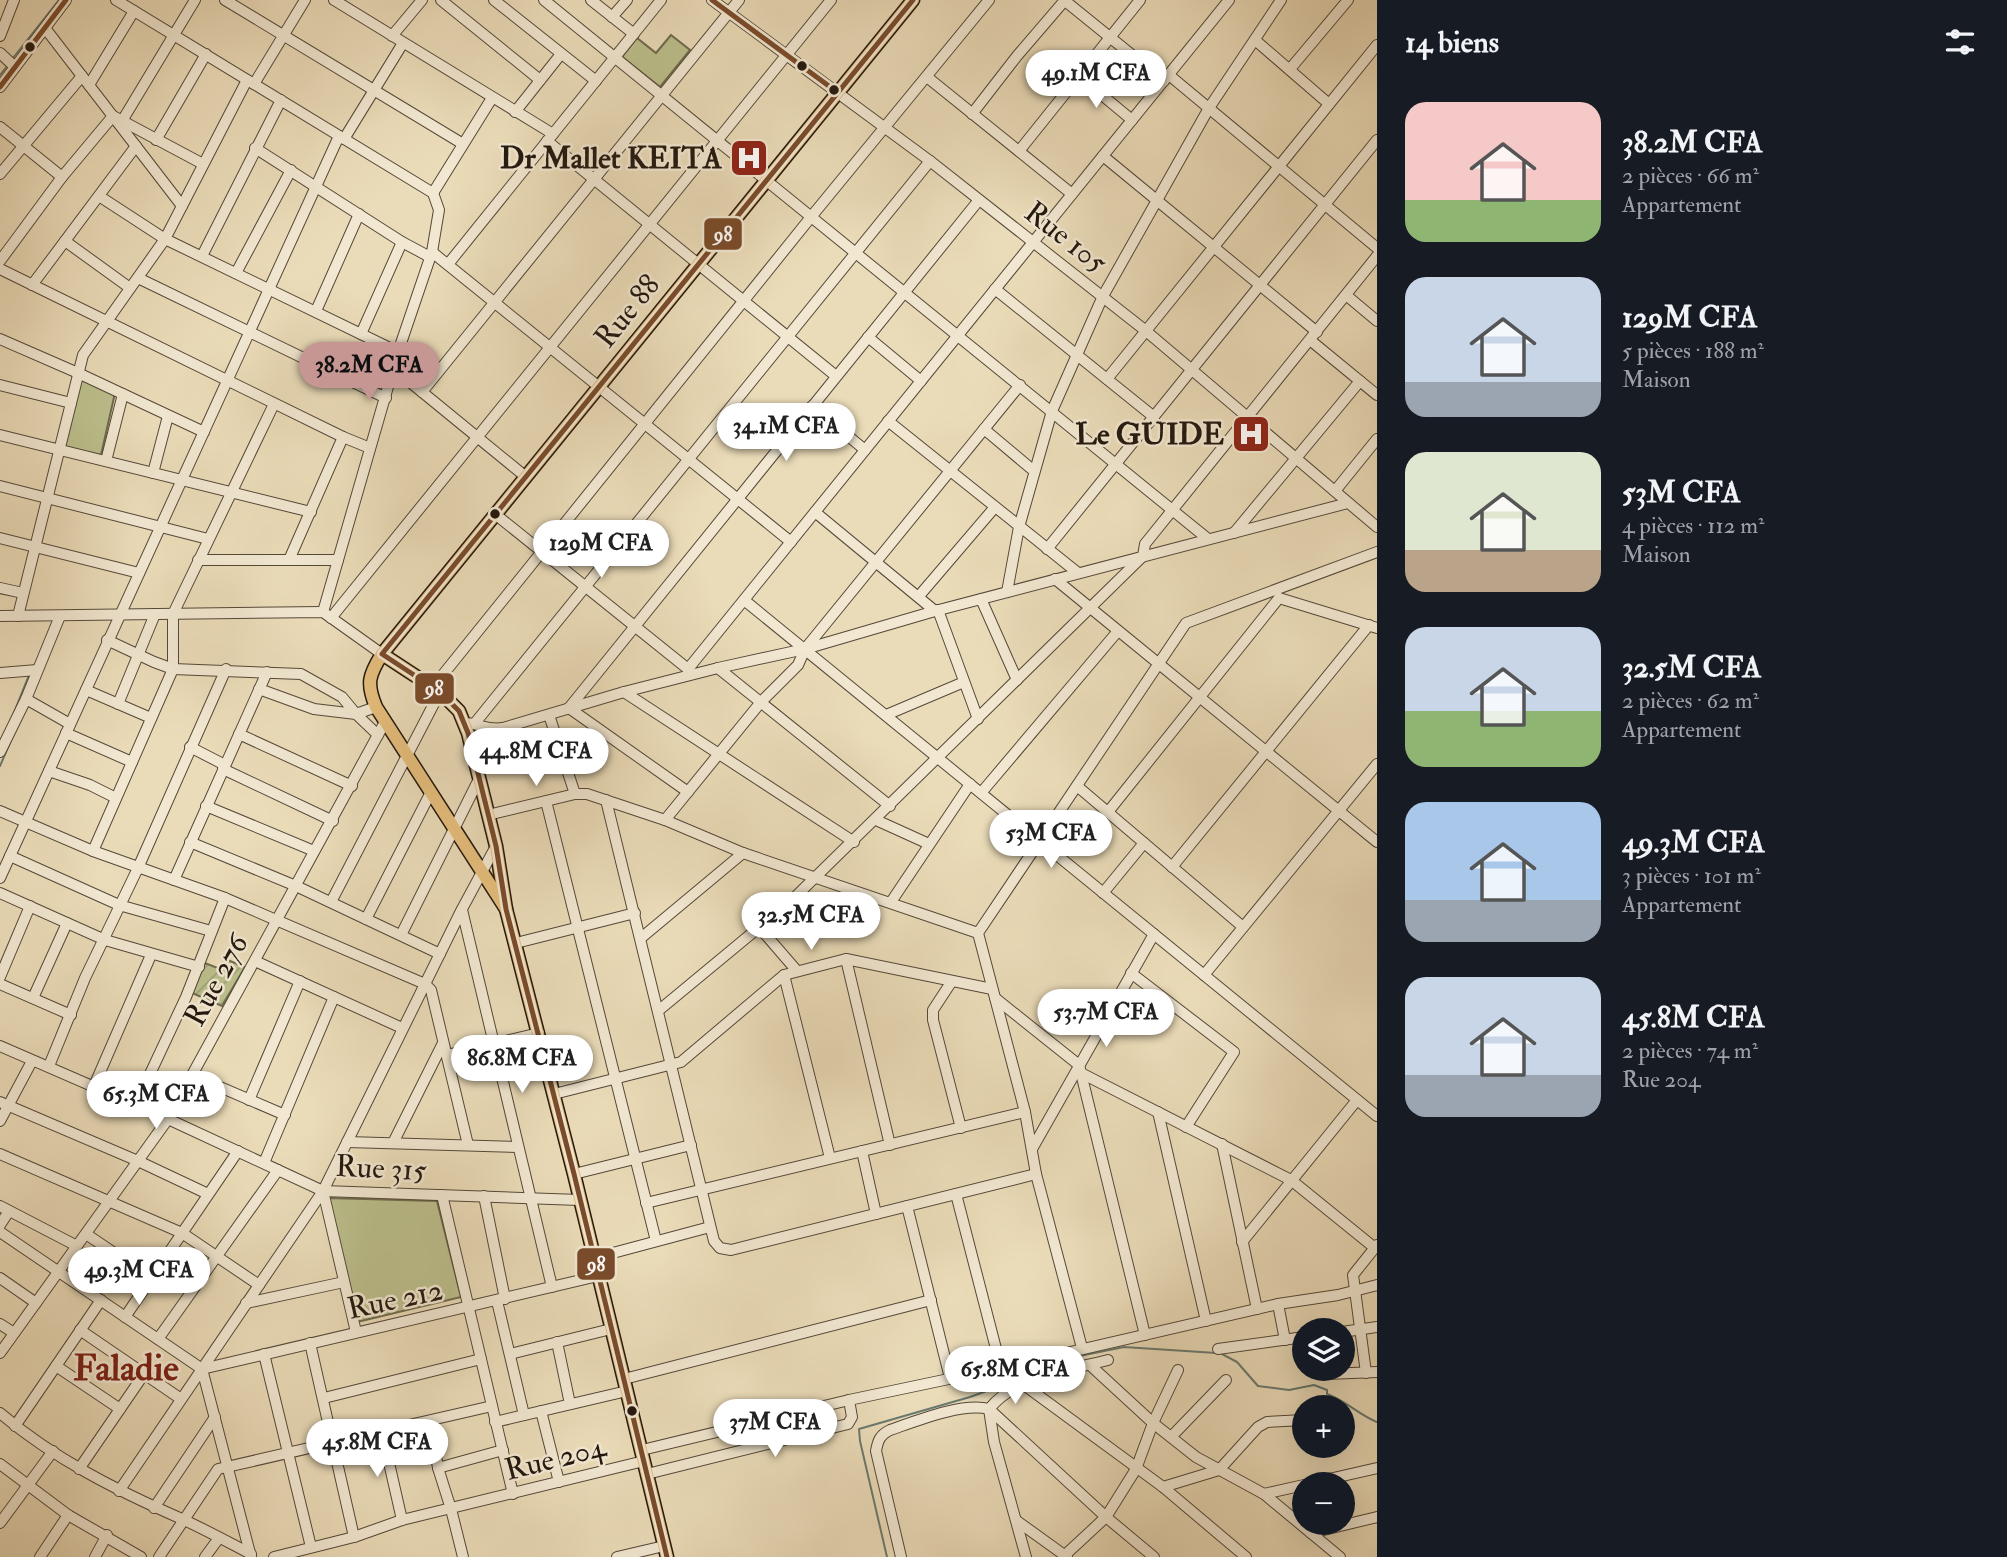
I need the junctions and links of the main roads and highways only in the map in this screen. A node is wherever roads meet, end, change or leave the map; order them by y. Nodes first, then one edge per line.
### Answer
1 (913, 0) edge
2 (382, 654) junction
3 (506, 909) junction
4 (665, 1551) edge

1 - 2 main road, Rue 88
2 - 3 main road, Rue 88
2 - 3 main road
3 - 4 main road

